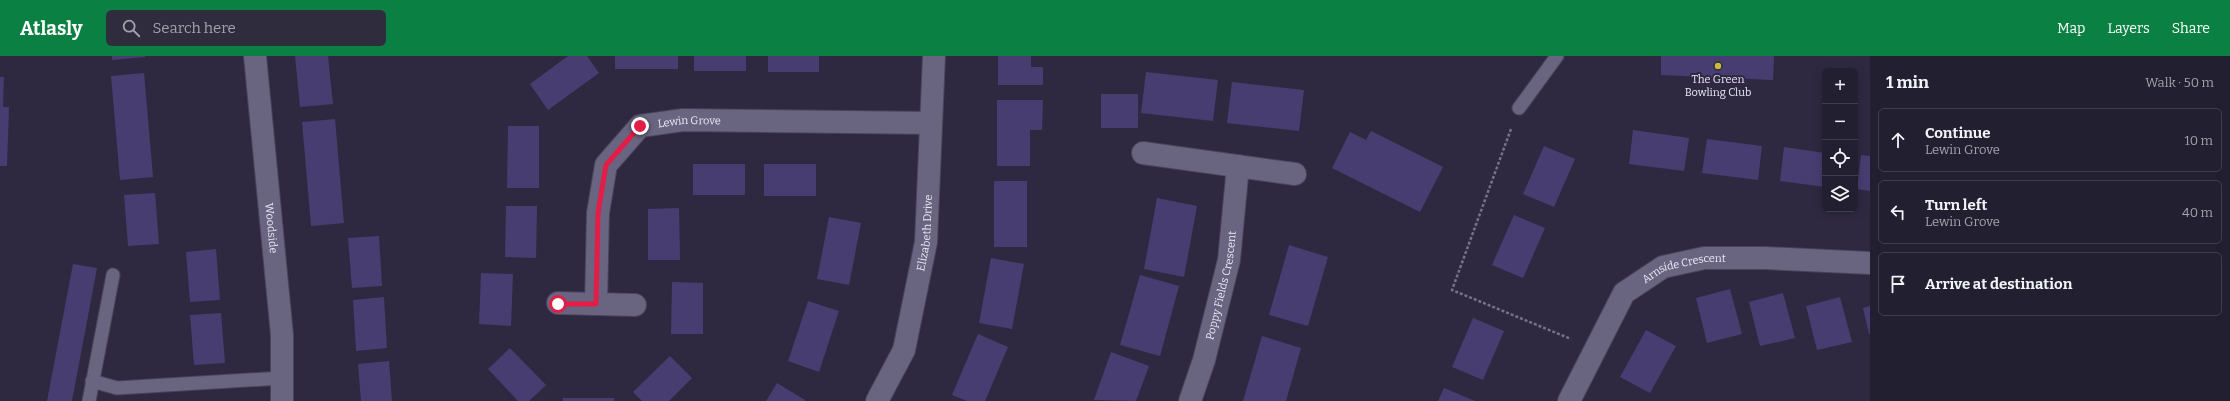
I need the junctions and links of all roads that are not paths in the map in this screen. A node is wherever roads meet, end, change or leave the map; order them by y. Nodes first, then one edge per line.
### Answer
1 (256, 56) edge
2 (934, 56) edge
3 (1557, 56) edge
4 (1519, 108) road end
5 (931, 123) junction
6 (1143, 153) dead end
7 (1238, 166) junction
8 (1295, 174) dead end
9 (1870, 263) edge
10 (113, 275) dead end
11 (558, 304) dead end
12 (596, 304) junction
13 (635, 306) dead end
14 (282, 378) junction
15 (92, 381) junction
16 (89, 401) edge
17 (282, 401) edge
18 (877, 401) edge
19 (1190, 401) edge
20 (1569, 401) edge

1 - 14 street, Woodside
2 - 5 street, Elizabeth Drive
3 - 4 lane
5 - 12 street, Lewin Grove
5 - 18 street, Elizabeth Drive
6 - 7 street
7 - 8 street
7 - 19 street, Poppy Fields Crescent
9 - 20 street, Arnside Crescent
10 - 15 lane
11 - 12 street
12 - 13 street
14 - 15 lane
14 - 17 street, Woodside
15 - 16 lane

